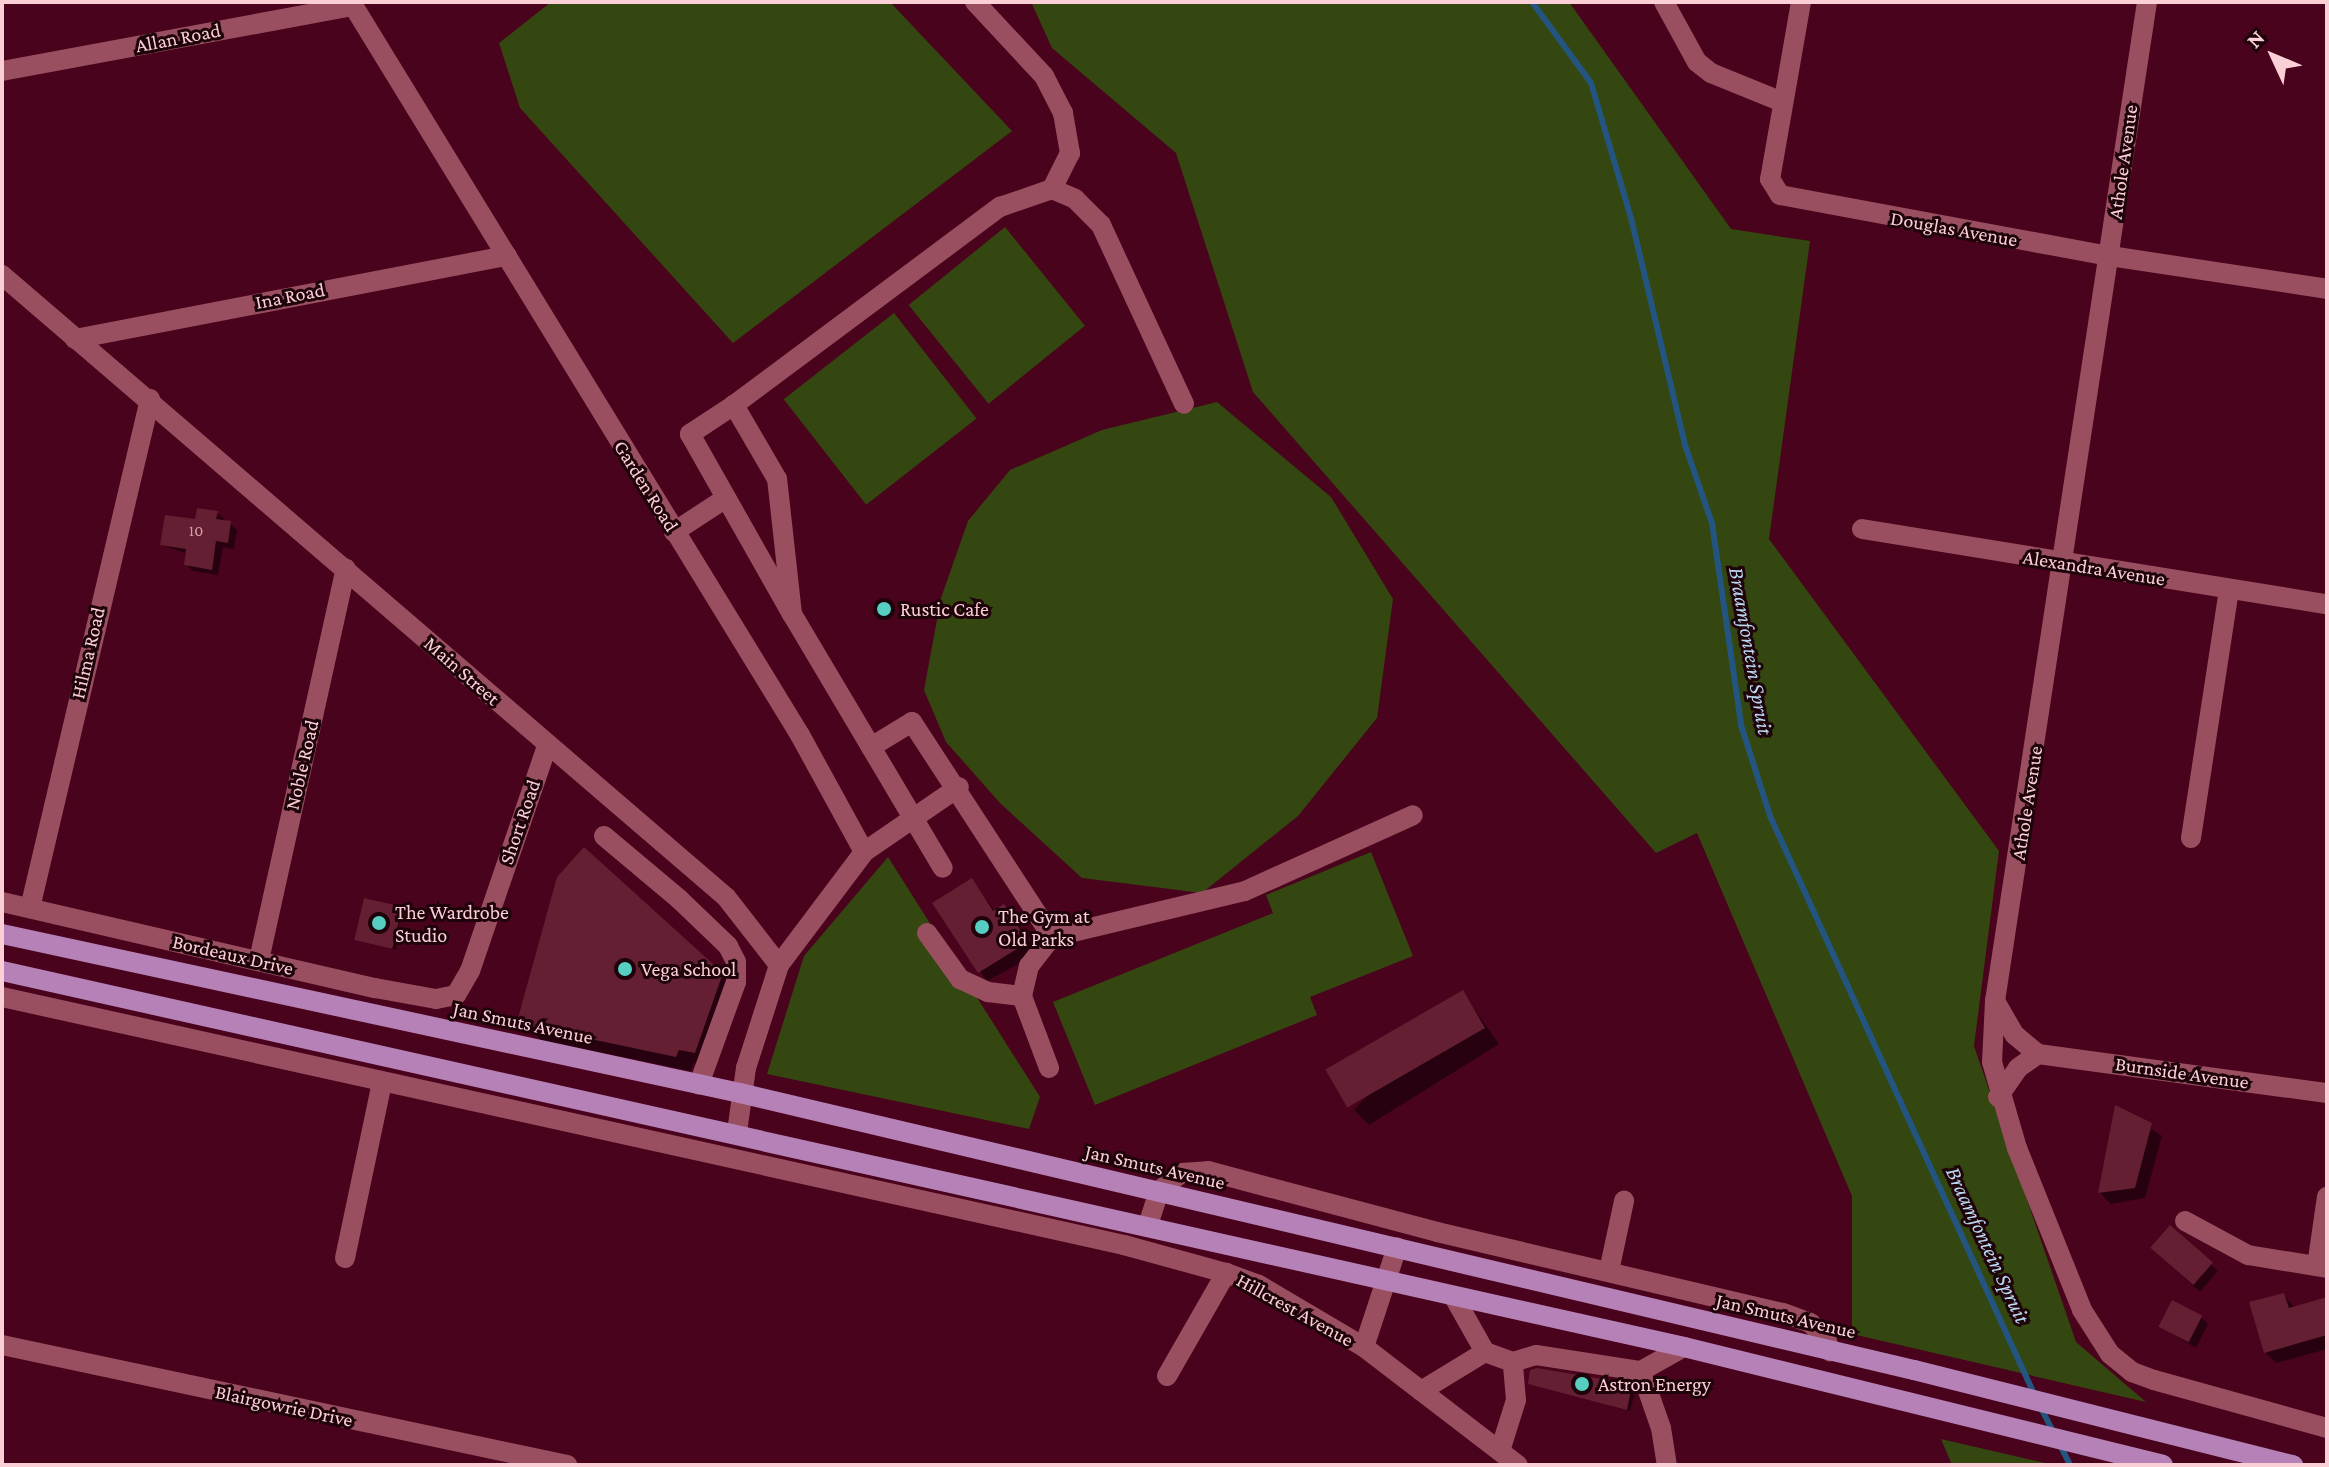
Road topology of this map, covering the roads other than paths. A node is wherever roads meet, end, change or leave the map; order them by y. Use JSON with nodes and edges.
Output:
{"nodes":[{"id":1,"x":975,"y":2,"type":"edge"},
{"id":2,"x":1664,"y":2,"type":"edge"},
{"id":3,"x":1801,"y":2,"type":"edge"},
{"id":4,"x":2147,"y":2,"type":"edge"},
{"id":5,"x":353,"y":4,"type":"edge"},
{"id":6,"x":2,"y":71,"type":"edge"},
{"id":7,"x":1782,"y":102,"type":"junction"},
{"id":8,"x":1052,"y":189,"type":"junction"},
{"id":9,"x":507,"y":256,"type":"junction"},
{"id":10,"x":2110,"y":256,"type":"junction"},
{"id":11,"x":2,"y":275,"type":"edge"},
{"id":12,"x":2327,"y":289,"type":"edge"},
{"id":13,"x":75,"y":339,"type":"junction"},
{"id":14,"x":150,"y":399,"type":"junction"},
{"id":15,"x":1184,"y":404,"type":"dead end"},
{"id":16,"x":734,"y":405,"type":"junction"},
{"id":17,"x":726,"y":498,"type":"junction"},
{"id":18,"x":1862,"y":529,"type":"dead end"},
{"id":19,"x":674,"y":532,"type":"junction"},
{"id":20,"x":2065,"y":564,"type":"junction"},
{"id":21,"x":346,"y":569,"type":"junction"},
{"id":22,"x":2229,"y":589,"type":"junction"},
{"id":23,"x":2327,"y":604,"type":"edge"},
{"id":24,"x":792,"y":614,"type":"junction"},
{"id":25,"x":547,"y":746,"type":"junction"},
{"id":26,"x":871,"y":747,"type":"junction"},
{"id":27,"x":959,"y":787,"type":"junction"},
{"id":28,"x":911,"y":815,"type":"junction"},
{"id":29,"x":1413,"y":815,"type":"dead end"},
{"id":30,"x":604,"y":836,"type":"dead end"},
{"id":31,"x":2191,"y":838,"type":"dead end"},
{"id":32,"x":864,"y":852,"type":"junction"},
{"id":33,"x":943,"y":868,"type":"dead end"},
{"id":34,"x":700,"y":874,"type":"junction"},
{"id":35,"x":679,"y":899,"type":"junction"},
{"id":36,"x":2,"y":902,"type":"edge"},
{"id":37,"x":30,"y":908,"type":"junction"},
{"id":38,"x":927,"y":933,"type":"dead end"},
{"id":39,"x":2,"y":934,"type":"edge"},
{"id":40,"x":1052,"y":937,"type":"junction"},
{"id":41,"x":259,"y":960,"type":"junction"},
{"id":42,"x":779,"y":965,"type":"junction"},
{"id":43,"x":2,"y":971,"type":"edge"},
{"id":44,"x":462,"y":989,"type":"joint"},
{"id":45,"x":1022,"y":996,"type":"junction"},
{"id":46,"x":2,"y":997,"type":"edge"},
{"id":47,"x":1995,"y":1001,"type":"junction"},
{"id":48,"x":2038,"y":1054,"type":"junction"},
{"id":49,"x":1049,"y":1068,"type":"dead end"},
{"id":50,"x":382,"y":1083,"type":"junction"},
{"id":51,"x":699,"y":1084,"type":"junction"},
{"id":52,"x":740,"y":1093,"type":"junction"},
{"id":53,"x":2327,"y":1093,"type":"edge"},
{"id":54,"x":1998,"y":1097,"type":"junction"},
{"id":55,"x":737,"y":1132,"type":"junction"},
{"id":56,"x":1159,"y":1191,"type":"junction"},
{"id":57,"x":2327,"y":1197,"type":"edge"},
{"id":58,"x":1624,"y":1201,"type":"dead end"},
{"id":59,"x":2185,"y":1221,"type":"dead end"},
{"id":60,"x":1148,"y":1225,"type":"junction"},
{"id":61,"x":1397,"y":1247,"type":"junction"},
{"id":62,"x":345,"y":1258,"type":"dead end"},
{"id":63,"x":2322,"y":1267,"type":"edge"},
{"id":64,"x":1609,"y":1271,"type":"junction"},
{"id":65,"x":1226,"y":1273,"type":"junction"},
{"id":66,"x":1388,"y":1281,"type":"junction"},
{"id":67,"x":1454,"y":1297,"type":"junction"},
{"id":68,"x":2,"y":1345,"type":"edge"},
{"id":69,"x":1364,"y":1347,"type":"junction"},
{"id":70,"x":1684,"y":1347,"type":"junction"},
{"id":71,"x":1830,"y":1351,"type":"junction"},
{"id":72,"x":1485,"y":1352,"type":"junction"},
{"id":73,"x":1513,"y":1362,"type":"junction"},
{"id":74,"x":1641,"y":1371,"type":"junction"},
{"id":75,"x":1167,"y":1376,"type":"dead end"},
{"id":76,"x":1421,"y":1391,"type":"junction"},
{"id":77,"x":2327,"y":1428,"type":"edge"},
{"id":78,"x":1500,"y":1451,"type":"junction"},
{"id":79,"x":567,"y":1465,"type":"edge"},
{"id":80,"x":1518,"y":1465,"type":"edge"},
{"id":81,"x":1667,"y":1465,"type":"edge"},
{"id":82,"x":2163,"y":1465,"type":"edge"},
{"id":83,"x":2293,"y":1465,"type":"edge"}],
"edges":[{"from":1,"to":8,"type":"street"},
{"from":2,"to":7,"type":"street"},
{"from":3,"to":7,"type":"street","name":"Douglas Avenue"},
{"from":4,"to":10,"type":"street","name":"Athole Avenue"},
{"from":5,"to":6,"type":"street","name":"Allan Road"},
{"from":5,"to":9,"type":"street","name":"Garden Road"},
{"from":7,"to":10,"type":"street","name":"Douglas Avenue"},
{"from":8,"to":15,"type":"street"},
{"from":8,"to":16,"type":"street"},
{"from":9,"to":13,"type":"street","name":"Ina Road"},
{"from":9,"to":19,"type":"street","name":"Garden Road"},
{"from":10,"to":12,"type":"street","name":"Douglas Avenue"},
{"from":10,"to":20,"type":"street","name":"Athole Avenue"},
{"from":11,"to":13,"type":"street","name":"Main Street"},
{"from":13,"to":14,"type":"street","name":"Main Street"},
{"from":14,"to":21,"type":"street","name":"Main Street"},
{"from":14,"to":37,"type":"street","name":"Hilma Road"},
{"from":16,"to":17,"type":"street"},
{"from":16,"to":24,"type":"street"},
{"from":17,"to":19,"type":"street"},
{"from":17,"to":24,"type":"street"},
{"from":18,"to":20,"type":"street","name":"Alexandra Avenue"},
{"from":19,"to":32,"type":"street","name":"Garden Road"},
{"from":20,"to":22,"type":"street","name":"Alexandra Avenue"},
{"from":20,"to":47,"type":"street","name":"Athole Avenue"},
{"from":21,"to":25,"type":"street","name":"Main Street"},
{"from":21,"to":41,"type":"street","name":"Noble Road"},
{"from":22,"to":23,"type":"street","name":"Alexandra Avenue"},
{"from":22,"to":31,"type":"street"},
{"from":24,"to":26,"type":"street"},
{"from":25,"to":34,"type":"street","name":"Main Street"},
{"from":25,"to":44,"type":"street","name":"Short Road"},
{"from":26,"to":27,"type":"street"},
{"from":26,"to":28,"type":"street"},
{"from":27,"to":28,"type":"street"},
{"from":27,"to":40,"type":"street"},
{"from":28,"to":32,"type":"street"},
{"from":28,"to":33,"type":"street"},
{"from":29,"to":40,"type":"street"},
{"from":30,"to":35,"type":"street"},
{"from":32,"to":42,"type":"street"},
{"from":34,"to":35,"type":"street"},
{"from":34,"to":42,"type":"street","name":"Main Street"},
{"from":35,"to":51,"type":"street"},
{"from":36,"to":37,"type":"street","name":"Bordeaux Drive"},
{"from":37,"to":41,"type":"street","name":"Bordeaux Drive"},
{"from":38,"to":45,"type":"street"},
{"from":39,"to":51,"type":"main road","name":"Jan Smuts Avenue"},
{"from":40,"to":45,"type":"street"},
{"from":41,"to":44,"type":"street","name":"Bordeaux Drive"},
{"from":42,"to":52,"type":"street"},
{"from":43,"to":55,"type":"main road"},
{"from":45,"to":49,"type":"street"},
{"from":46,"to":50,"type":"street"},
{"from":47,"to":48,"type":"street"},
{"from":47,"to":54,"type":"street","name":"Athole Avenue"},
{"from":48,"to":53,"type":"street","name":"Burnside Avenue"},
{"from":48,"to":54,"type":"street"},
{"from":50,"to":62,"type":"street"},
{"from":50,"to":65,"type":"street"},
{"from":51,"to":52,"type":"main road","name":"Jan Smuts Avenue"},
{"from":52,"to":55,"type":"street"},
{"from":52,"to":56,"type":"main road","name":"Jan Smuts Avenue"},
{"from":54,"to":77,"type":"street","name":"Athole Avenue"},
{"from":55,"to":60,"type":"main road"},
{"from":56,"to":60,"type":"street"},
{"from":56,"to":61,"type":"main road","name":"Jan Smuts Avenue"},
{"from":56,"to":64,"type":"street"},
{"from":57,"to":63,"type":"street"},
{"from":58,"to":64,"type":"street"},
{"from":59,"to":63,"type":"street"},
{"from":60,"to":66,"type":"main road"},
{"from":61,"to":66,"type":"street","name":"Hillcrest Avenue"},
{"from":61,"to":71,"type":"main road","name":"Jan Smuts Avenue"},
{"from":64,"to":71,"type":"street"},
{"from":65,"to":69,"type":"street","name":"Hillcrest Avenue"},
{"from":65,"to":75,"type":"street"},
{"from":66,"to":67,"type":"main road"},
{"from":66,"to":69,"type":"street","name":"Hillcrest Avenue"},
{"from":67,"to":70,"type":"main road"},
{"from":67,"to":72,"type":"street"},
{"from":68,"to":79,"type":"street","name":"Blairgowrie Drive"},
{"from":69,"to":76,"type":"street","name":"Hillcrest Avenue"},
{"from":70,"to":74,"type":"street"},
{"from":70,"to":82,"type":"main road"},
{"from":71,"to":83,"type":"main road","name":"Jan Smuts Avenue"},
{"from":72,"to":73,"type":"street"},
{"from":72,"to":76,"type":"street"},
{"from":73,"to":74,"type":"street"},
{"from":73,"to":78,"type":"street"},
{"from":74,"to":81,"type":"street"},
{"from":76,"to":78,"type":"street","name":"Hillcrest Avenue"},
{"from":78,"to":80,"type":"street","name":"Hillcrest Avenue"}]}
